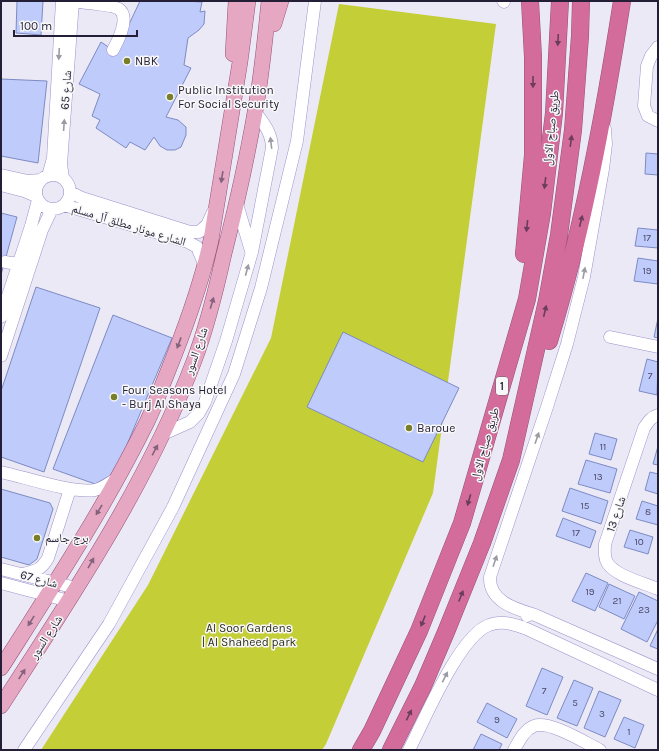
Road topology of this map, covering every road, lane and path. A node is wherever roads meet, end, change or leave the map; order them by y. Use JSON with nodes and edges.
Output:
{"nodes":[{"id":1,"x":62,"y":1,"type":"edge"},
{"id":2,"x":72,"y":1,"type":"edge"},
{"id":3,"x":236,"y":1,"type":"edge"},
{"id":4,"x":248,"y":1,"type":"edge"},
{"id":5,"x":269,"y":1,"type":"edge"},
{"id":6,"x":281,"y":1,"type":"edge"},
{"id":7,"x":315,"y":1,"type":"edge"},
{"id":8,"x":523,"y":1,"type":"edge"},
{"id":9,"x":530,"y":1,"type":"edge"},
{"id":10,"x":560,"y":1,"type":"edge"},
{"id":11,"x":581,"y":1,"type":"edge"},
{"id":12,"x":612,"y":1,"type":"edge"},
{"id":13,"x":622,"y":1,"type":"edge"},
{"id":14,"x":658,"y":47,"type":"edge"},
{"id":15,"x":113,"y":50,"type":"dead end"},
{"id":16,"x":533,"y":57,"type":"junction"},
{"id":17,"x":261,"y":75,"type":"junction"},
{"id":18,"x":608,"y":92,"type":"junction"},
{"id":19,"x":255,"y":112,"type":"junction"},
{"id":20,"x":602,"y":120,"type":"junction"},
{"id":21,"x":658,"y":121,"type":"edge"},
{"id":22,"x":228,"y":138,"type":"junction"},
{"id":23,"x":44,"y":178,"type":"junction"},
{"id":24,"x":63,"y":178,"type":"junction"},
{"id":25,"x":3,"y":186,"type":"edge"},
{"id":26,"x":70,"y":192,"type":"junction"},
{"id":27,"x":37,"y":198,"type":"junction"},
{"id":28,"x":219,"y":199,"type":"junction"},
{"id":29,"x":237,"y":204,"type":"junction"},
{"id":30,"x":64,"y":205,"type":"junction"},
{"id":31,"x":52,"y":209,"type":"junction"},
{"id":32,"x":252,"y":252,"type":"junction"},
{"id":33,"x":5,"y":262,"type":"dead end"},
{"id":34,"x":18,"y":264,"type":"junction"},
{"id":35,"x":205,"y":266,"type":"junction"},
{"id":36,"x":1,"y":317,"type":"edge"},
{"id":37,"x":610,"y":337,"type":"dead end"},
{"id":38,"x":658,"y":347,"type":"edge"},
{"id":39,"x":1,"y":356,"type":"edge"},
{"id":40,"x":506,"y":376,"type":"junction"},
{"id":41,"x":658,"y":415,"type":"edge"},
{"id":42,"x":163,"y":434,"type":"junction"},
{"id":43,"x":511,"y":460,"type":"junction"},
{"id":44,"x":1,"y":472,"type":"edge"},
{"id":45,"x":119,"y":476,"type":"junction"},
{"id":46,"x":70,"y":489,"type":"junction"},
{"id":47,"x":1,"y":569,"type":"edge"},
{"id":48,"x":23,"y":574,"type":"junction"},
{"id":49,"x":1,"y":583,"type":"edge"},
{"id":50,"x":51,"y":589,"type":"junction"},
{"id":51,"x":658,"y":589,"type":"edge"},
{"id":52,"x":73,"y":595,"type":"junction"},
{"id":53,"x":535,"y":615,"type":"junction"},
{"id":54,"x":527,"y":629,"type":"junction"},
{"id":55,"x":1,"y":668,"type":"edge"},
{"id":56,"x":658,"y":669,"type":"edge"},
{"id":57,"x":658,"y":690,"type":"edge"},
{"id":58,"x":1,"y":706,"type":"edge"},
{"id":59,"x":24,"y":750,"type":"edge"},
{"id":60,"x":361,"y":750,"type":"edge"},
{"id":61,"x":392,"y":750,"type":"edge"},
{"id":62,"x":409,"y":750,"type":"edge"},
{"id":63,"x":514,"y":750,"type":"edge"},
{"id":64,"x":600,"y":750,"type":"edge"}],
"edges":[{"from":1,"to":23,"type":"street","name":"شارع 65","one_way":true},
{"from":2,"to":15,"type":"street"},
{"from":24,"to":2,"type":"street","name":"شارع 65","one_way":true},
{"from":3,"to":22,"type":"main road"},
{"from":4,"to":22,"type":"main road","name":"شارع السور"},
{"from":5,"to":17,"type":"main road","name":"شارع السور"},
{"from":6,"to":17,"type":"main road"},
{"from":7,"to":59,"type":"street"},
{"from":8,"to":16,"type":"highway"},
{"from":9,"to":16,"type":"highway"},
{"from":10,"to":40,"type":"highway","name":"طريق صباح الاول","number":"1","one_way":true},
{"from":43,"to":11,"type":"highway","name":"طريق صباح الاول","number":"1","one_way":true},
{"from":12,"to":18,"type":"highway"},
{"from":13,"to":18,"type":"highway"},
{"from":14,"to":21,"type":"street"},
{"from":16,"to":40,"type":"highway","one_way":true},
{"from":17,"to":19,"type":"main road","name":"شارع السور"},
{"from":18,"to":20,"type":"highway"},
{"from":19,"to":29,"type":"main road","name":"شارع السور"},
{"from":32,"to":19,"type":"street","one_way":true},
{"from":43,"to":20,"type":"highway","one_way":true},
{"from":53,"to":20,"type":"street","one_way":true},
{"from":22,"to":28,"type":"main road","name":"شارع السور","one_way":true},
{"from":23,"to":24,"type":"street"},
{"from":23,"to":25,"type":"street"},
{"from":23,"to":27,"type":"street"},
{"from":24,"to":26,"type":"street"},
{"from":25,"to":27,"type":"street"},
{"from":26,"to":28,"type":"street","name":"الشارع مونار مطلق آل مسلم"},
{"from":26,"to":30,"type":"street"},
{"from":27,"to":31,"type":"street"},
{"from":27,"to":34,"type":"street"},
{"from":28,"to":35,"type":"main road","name":"شارع السور"},
{"from":29,"to":32,"type":"street"},
{"from":42,"to":29,"type":"main road","name":"شارع السور","one_way":true},
{"from":30,"to":31,"type":"street"},
{"from":30,"to":35,"type":"street","name":"الشارع مونار مطلق آل مسلم"},
{"from":31,"to":39,"type":"street"},
{"from":42,"to":32,"type":"street","one_way":true},
{"from":33,"to":34,"type":"street"},
{"from":34,"to":36,"type":"street"},
{"from":35,"to":45,"type":"main road","name":"شارع السور","one_way":true},
{"from":37,"to":38,"type":"street"},
{"from":40,"to":60,"type":"highway","name":"طريق صباح الاول","number":"1","one_way":true},
{"from":41,"to":51,"type":"street","name":"شارع 13"},
{"from":52,"to":42,"type":"main road","name":"شارع السور","one_way":true},
{"from":61,"to":43,"type":"highway","name":"طريق صباح الاول","number":"1","one_way":true},
{"from":44,"to":46,"type":"street"},
{"from":45,"to":46,"type":"street"},
{"from":45,"to":50,"type":"main road","name":"شارع السور","one_way":true},
{"from":46,"to":48,"type":"street"},
{"from":47,"to":48,"type":"street","name":"شارع 67"},
{"from":48,"to":50,"type":"street","name":"شارع 67"},
{"from":49,"to":50,"type":"street","name":"شارع 67"},
{"from":50,"to":52,"type":"street","name":"شارع 67"},
{"from":50,"to":55,"type":"main road","name":"شارع السور","one_way":true},
{"from":58,"to":52,"type":"main road","name":"شارع السور","one_way":true},
{"from":53,"to":54,"type":"street"},
{"from":53,"to":56,"type":"street"},
{"from":54,"to":57,"type":"street"},
{"from":62,"to":54,"type":"street","one_way":true},
{"from":63,"to":64,"type":"street"}]}
